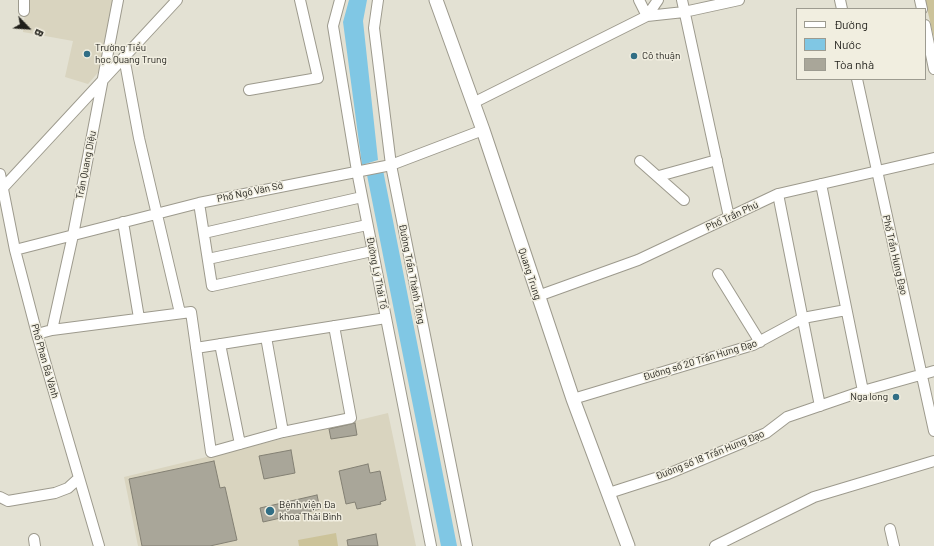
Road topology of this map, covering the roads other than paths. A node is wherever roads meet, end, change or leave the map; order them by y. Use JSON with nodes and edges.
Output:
{"nodes":[{"id":1,"x":24,"y":0,"type":"edge"},
{"id":2,"x":118,"y":0,"type":"edge"},
{"id":3,"x":177,"y":0,"type":"edge"},
{"id":4,"x":300,"y":0,"type":"edge"},
{"id":5,"x":340,"y":0,"type":"edge"},
{"id":6,"x":378,"y":0,"type":"edge"},
{"id":7,"x":436,"y":0,"type":"edge"},
{"id":8,"x":639,"y":0,"type":"edge"},
{"id":9,"x":658,"y":0,"type":"edge"},
{"id":10,"x":682,"y":0,"type":"edge"},
{"id":11,"x":739,"y":0,"type":"edge"},
{"id":12,"x":24,"y":11,"type":"dead end"},
{"id":13,"x":684,"y":12,"type":"junction"},
{"id":14,"x":647,"y":16,"type":"junction"},
{"id":15,"x":926,"y":30,"type":"edge"},
{"id":16,"x":124,"y":57,"type":"junction"},
{"id":17,"x":934,"y":69,"type":"edge"},
{"id":18,"x":857,"y":80,"type":"edge"},
{"id":19,"x":101,"y":82,"type":"junction"},
{"id":20,"x":249,"y":90,"type":"dead end"},
{"id":21,"x":473,"y":103,"type":"junction"},
{"id":22,"x":483,"y":130,"type":"junction"},
{"id":23,"x":934,"y":158,"type":"edge"},
{"id":24,"x":640,"y":160,"type":"dead end"},
{"id":25,"x":716,"y":160,"type":"junction"},
{"id":26,"x":388,"y":166,"type":"junction"},
{"id":27,"x":361,"y":170,"type":"junction"},
{"id":28,"x":877,"y":172,"type":"junction"},
{"id":29,"x":0,"y":174,"type":"edge"},
{"id":30,"x":659,"y":176,"type":"junction"},
{"id":31,"x":821,"y":184,"type":"junction"},
{"id":32,"x":1,"y":190,"type":"edge"},
{"id":33,"x":778,"y":194,"type":"junction"},
{"id":34,"x":362,"y":197,"type":"junction"},
{"id":35,"x":684,"y":200,"type":"dead end"},
{"id":36,"x":199,"y":203,"type":"junction"},
{"id":37,"x":156,"y":214,"type":"junction"},
{"id":38,"x":729,"y":217,"type":"junction"},
{"id":39,"x":122,"y":222,"type":"junction"},
{"id":40,"x":367,"y":225,"type":"junction"},
{"id":41,"x":204,"y":233,"type":"junction"},
{"id":42,"x":73,"y":235,"type":"junction"},
{"id":43,"x":15,"y":250,"type":"junction"},
{"id":44,"x":372,"y":252,"type":"junction"},
{"id":45,"x":208,"y":260,"type":"junction"},
{"id":46,"x":718,"y":274,"type":"dead end"},
{"id":47,"x":538,"y":296,"type":"junction"},
{"id":48,"x":846,"y":310,"type":"junction"},
{"id":49,"x":180,"y":313,"type":"junction"},
{"id":50,"x":139,"y":318,"type":"junction"},
{"id":51,"x":386,"y":318,"type":"junction"},
{"id":52,"x":803,"y":318,"type":"junction"},
{"id":53,"x":334,"y":326,"type":"junction"},
{"id":54,"x":52,"y":330,"type":"junction"},
{"id":55,"x":37,"y":334,"type":"junction"},
{"id":56,"x":266,"y":337,"type":"junction"},
{"id":57,"x":760,"y":342,"type":"junction"},
{"id":58,"x":220,"y":344,"type":"junction"},
{"id":59,"x":196,"y":348,"type":"junction"},
{"id":60,"x":934,"y":371,"type":"edge"},
{"id":61,"x":922,"y":374,"type":"junction"},
{"id":62,"x":863,"y":392,"type":"junction"},
{"id":63,"x":573,"y":399,"type":"junction"},
{"id":64,"x":820,"y":406,"type":"junction"},
{"id":65,"x":934,"y":431,"type":"edge"},
{"id":66,"x":283,"y":432,"type":"junction"},
{"id":67,"x":240,"y":444,"type":"junction"},
{"id":68,"x":934,"y":461,"type":"edge"},
{"id":69,"x":79,"y":478,"type":"junction"},
{"id":70,"x":609,"y":493,"type":"junction"},
{"id":71,"x":0,"y":497,"type":"edge"},
{"id":72,"x":890,"y":529,"type":"dead end"},
{"id":73,"x":99,"y":546,"type":"edge"},
{"id":74,"x":431,"y":546,"type":"edge"},
{"id":75,"x":467,"y":546,"type":"edge"},
{"id":76,"x":628,"y":546,"type":"edge"},
{"id":77,"x":715,"y":546,"type":"edge"},
{"id":78,"x":894,"y":546,"type":"edge"}],
"edges":[{"from":1,"to":12,"type":"street"},
{"from":2,"to":19,"type":"street","name":"Trần Quang Diệu"},
{"from":3,"to":16,"type":"street"},
{"from":4,"to":20,"type":"street"},
{"from":5,"to":27,"type":"street","name":"Đường Lý Thái Tổ"},
{"from":6,"to":26,"type":"street","name":"Đường Trần Thánh Tông"},
{"from":7,"to":21,"type":"main road","name":"Quang Trung"},
{"from":8,"to":14,"type":"street"},
{"from":9,"to":14,"type":"street"},
{"from":10,"to":13,"type":"street"},
{"from":11,"to":13,"type":"street"},
{"from":13,"to":14,"type":"street"},
{"from":13,"to":25,"type":"street"},
{"from":14,"to":21,"type":"street"},
{"from":15,"to":17,"type":"street"},
{"from":16,"to":19,"type":"street"},
{"from":16,"to":37,"type":"street"},
{"from":18,"to":28,"type":"street","name":"Phố Trần Hưng Đạo"},
{"from":19,"to":32,"type":"street"},
{"from":19,"to":42,"type":"street","name":"Trần Quang Diệu"},
{"from":21,"to":22,"type":"main road","name":"Quang Trung"},
{"from":22,"to":26,"type":"street","name":"Phố Ngô Văn Sở"},
{"from":22,"to":47,"type":"main road","name":"Quang Trung"},
{"from":23,"to":28,"type":"street","name":"Phố Trần Phú"},
{"from":24,"to":30,"type":"street"},
{"from":25,"to":30,"type":"street"},
{"from":25,"to":38,"type":"street"},
{"from":26,"to":27,"type":"street","name":"Phố Ngô Văn Sở"},
{"from":26,"to":75,"type":"street","name":"Đường Trần Thánh Tông"},
{"from":27,"to":34,"type":"street","name":"Đường Lý Thái Tổ"},
{"from":27,"to":36,"type":"street","name":"Phố Ngô Văn Sở"},
{"from":28,"to":31,"type":"street","name":"Phố Trần Phú"},
{"from":28,"to":61,"type":"street","name":"Phố Trần Hưng Đạo"},
{"from":29,"to":32,"type":"street","name":"Phố Phan Bá Vành"},
{"from":30,"to":35,"type":"street"},
{"from":31,"to":33,"type":"street","name":"Phố Trần Phú"},
{"from":31,"to":48,"type":"street"},
{"from":32,"to":43,"type":"street","name":"Phố Phan Bá Vành"},
{"from":33,"to":38,"type":"street","name":"Phố Trần Phú"},
{"from":33,"to":52,"type":"street"},
{"from":34,"to":40,"type":"street","name":"Đường Lý Thái Tổ"},
{"from":34,"to":41,"type":"street"},
{"from":36,"to":37,"type":"street","name":"Phố Ngô Văn Sở"},
{"from":36,"to":41,"type":"street"},
{"from":37,"to":39,"type":"street","name":"Phố Ngô Văn Sở"},
{"from":37,"to":49,"type":"street"},
{"from":38,"to":47,"type":"street","name":"Phố Trần Phú"},
{"from":39,"to":42,"type":"street","name":"Phố Ngô Văn Sở"},
{"from":39,"to":50,"type":"street"},
{"from":40,"to":44,"type":"street","name":"Đường Lý Thái Tổ"},
{"from":40,"to":45,"type":"street"},
{"from":41,"to":45,"type":"street"},
{"from":42,"to":43,"type":"street","name":"Phố Ngô Văn Sở"},
{"from":42,"to":54,"type":"street","name":"Trần Quang Diệu"},
{"from":43,"to":55,"type":"street","name":"Phố Phan Bá Vành"},
{"from":44,"to":45,"type":"street"},
{"from":44,"to":51,"type":"street","name":"Đường Lý Thái Tổ"},
{"from":46,"to":57,"type":"street"},
{"from":47,"to":63,"type":"main road","name":"Quang Trung"},
{"from":48,"to":52,"type":"street","name":"Đường số 20 Trần Hưng Đạo"},
{"from":48,"to":62,"type":"street"},
{"from":49,"to":50,"type":"street"},
{"from":49,"to":59,"type":"street"},
{"from":50,"to":54,"type":"street"},
{"from":51,"to":53,"type":"street"},
{"from":51,"to":74,"type":"street","name":"Đường Lý Thái Tổ"},
{"from":52,"to":57,"type":"street","name":"Đường số 20 Trần Hưng Đạo"},
{"from":52,"to":64,"type":"street"},
{"from":53,"to":56,"type":"street"},
{"from":53,"to":66,"type":"street"},
{"from":54,"to":55,"type":"street"},
{"from":55,"to":69,"type":"street","name":"Phố Phan Bá Vành"},
{"from":56,"to":58,"type":"street"},
{"from":56,"to":66,"type":"street"},
{"from":57,"to":63,"type":"street","name":"Đường số 20 Trần Hưng Đạo"},
{"from":58,"to":59,"type":"street"},
{"from":58,"to":67,"type":"street"},
{"from":59,"to":67,"type":"street"},
{"from":60,"to":61,"type":"street","name":"Đường số 18 Trần Hưng Đạo"},
{"from":61,"to":62,"type":"street","name":"Đường số 18 Trần Hưng Đạo"},
{"from":61,"to":65,"type":"street","name":"Phố Trần Hưng Đạo"},
{"from":62,"to":64,"type":"street","name":"Đường số 18 Trần Hưng Đạo"},
{"from":63,"to":70,"type":"main road","name":"Quang Trung"},
{"from":64,"to":70,"type":"street","name":"Đường số 18 Trần Hưng Đạo"},
{"from":66,"to":67,"type":"street"},
{"from":68,"to":77,"type":"street"},
{"from":69,"to":71,"type":"street"},
{"from":69,"to":73,"type":"street","name":"Phố Phan Bá Vành"},
{"from":70,"to":76,"type":"main road","name":"Quang Trung"},
{"from":72,"to":78,"type":"street"}]}
